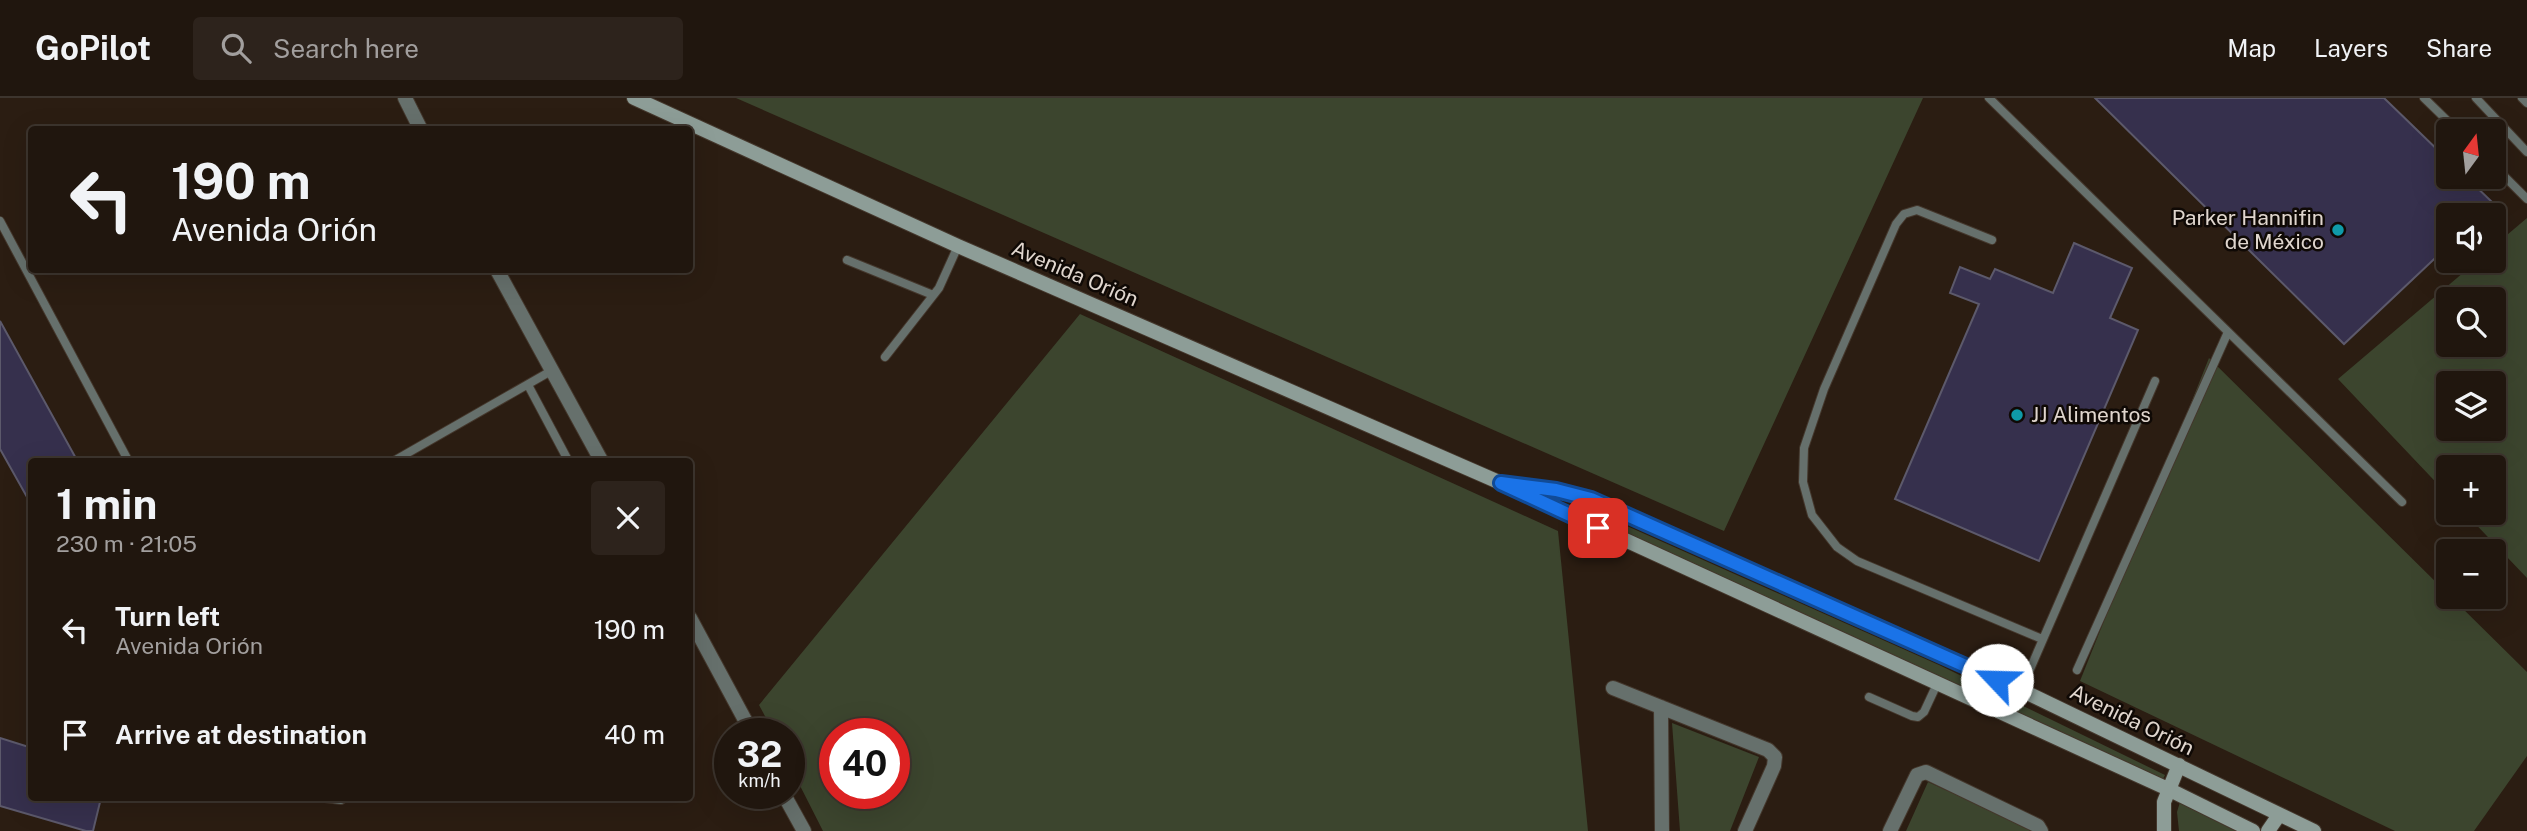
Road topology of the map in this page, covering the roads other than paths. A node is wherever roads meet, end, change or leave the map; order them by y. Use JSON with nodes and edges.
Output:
{"nodes":[{"id":1,"x":405,"y":98,"type":"edge"},
{"id":2,"x":634,"y":98,"type":"edge"},
{"id":3,"x":1989,"y":98,"type":"edge"},
{"id":4,"x":2424,"y":98,"type":"edge"},
{"id":5,"x":2476,"y":98,"type":"edge"},
{"id":6,"x":2522,"y":98,"type":"edge"},
{"id":7,"x":2527,"y":103,"type":"edge"},
{"id":8,"x":2446,"y":119,"type":"edge"},
{"id":9,"x":419,"y":126,"type":"edge"},
{"id":10,"x":2527,"y":152,"type":"edge"},
{"id":11,"x":2506,"y":178,"type":"edge"},
{"id":12,"x":2527,"y":199,"type":"edge"},
{"id":13,"x":0,"y":221,"type":"edge"},
{"id":14,"x":1992,"y":240,"type":"dead end"},
{"id":15,"x":958,"y":246,"type":"junction"},
{"id":16,"x":847,"y":260,"type":"dead end"},
{"id":17,"x":499,"y":273,"type":"edge"},
{"id":18,"x":933,"y":295,"type":"junction"},
{"id":19,"x":2228,"y":332,"type":"junction"},
{"id":20,"x":885,"y":357,"type":"dead end"},
{"id":21,"x":551,"y":371,"type":"junction"},
{"id":22,"x":2155,"y":381,"type":"dead end"},
{"id":23,"x":528,"y":385,"type":"junction"},
{"id":24,"x":127,"y":458,"type":"edge"},
{"id":25,"x":399,"y":458,"type":"edge"},
{"id":26,"x":567,"y":458,"type":"edge"},
{"id":27,"x":600,"y":458,"type":"edge"},
{"id":28,"x":1501,"y":483,"type":"junction"},
{"id":29,"x":2402,"y":502,"type":"dead end"},
{"id":30,"x":693,"y":624,"type":"edge"},
{"id":31,"x":2042,"y":639,"type":"junction"},
{"id":32,"x":2077,"y":670,"type":"dead end"},
{"id":33,"x":1937,"y":684,"type":"junction"},
{"id":34,"x":1613,"y":688,"type":"dead end"},
{"id":35,"x":2021,"y":690,"type":"junction"},
{"id":36,"x":1869,"y":697,"type":"dead end"},
{"id":37,"x":1661,"y":707,"type":"junction"},
{"id":38,"x":744,"y":718,"type":"edge"},
{"id":39,"x":2179,"y":765,"type":"junction"},
{"id":40,"x":2168,"y":789,"type":"junction"},
{"id":41,"x":792,"y":809,"type":"edge"},
{"id":42,"x":2279,"y":815,"type":"junction"},
{"id":43,"x":804,"y":831,"type":"edge"},
{"id":44,"x":1662,"y":831,"type":"edge"},
{"id":45,"x":1745,"y":831,"type":"edge"},
{"id":46,"x":1890,"y":831,"type":"edge"},
{"id":47,"x":2041,"y":831,"type":"edge"},
{"id":48,"x":2164,"y":831,"type":"edge"},
{"id":49,"x":2253,"y":831,"type":"edge"},
{"id":50,"x":2268,"y":831,"type":"edge"},
{"id":51,"x":2314,"y":831,"type":"edge"}],
"edges":[{"from":1,"to":9,"type":"street"},
{"from":2,"to":15,"type":"street","name":"Avenida Orión"},
{"from":3,"to":19,"type":"lane"},
{"from":4,"to":8,"type":"lane"},
{"from":5,"to":10,"type":"lane"},
{"from":6,"to":7,"type":"lane"},
{"from":11,"to":12,"type":"lane"},
{"from":13,"to":24,"type":"lane"},
{"from":14,"to":31,"type":"lane"},
{"from":15,"to":18,"type":"lane"},
{"from":15,"to":28,"type":"street","name":"Avenida Orión"},
{"from":16,"to":18,"type":"lane"},
{"from":17,"to":21,"type":"street"},
{"from":18,"to":20,"type":"lane"},
{"from":19,"to":29,"type":"lane"},
{"from":19,"to":32,"type":"lane"},
{"from":21,"to":23,"type":"lane"},
{"from":21,"to":27,"type":"street"},
{"from":22,"to":31,"type":"lane"},
{"from":23,"to":25,"type":"lane"},
{"from":23,"to":26,"type":"lane"},
{"from":28,"to":33,"type":"street","name":"Avenida Orión"},
{"from":28,"to":35,"type":"street","name":"Avenida Orión"},
{"from":30,"to":38,"type":"street"},
{"from":31,"to":35,"type":"lane"},
{"from":33,"to":36,"type":"lane"},
{"from":33,"to":40,"type":"street","name":"Avenida Orión"},
{"from":34,"to":37,"type":"street"},
{"from":35,"to":39,"type":"street","name":"Avenida Orión"},
{"from":37,"to":44,"type":"street"},
{"from":37,"to":45,"type":"street"},
{"from":39,"to":40,"type":"street"},
{"from":39,"to":42,"type":"street","name":"Avenida Orión"},
{"from":40,"to":48,"type":"street"},
{"from":40,"to":49,"type":"street","name":"Avenida Orión"},
{"from":41,"to":43,"type":"street"},
{"from":42,"to":50,"type":"street"},
{"from":42,"to":51,"type":"street","name":"Avenida Orión"},
{"from":46,"to":47,"type":"street"}]}
